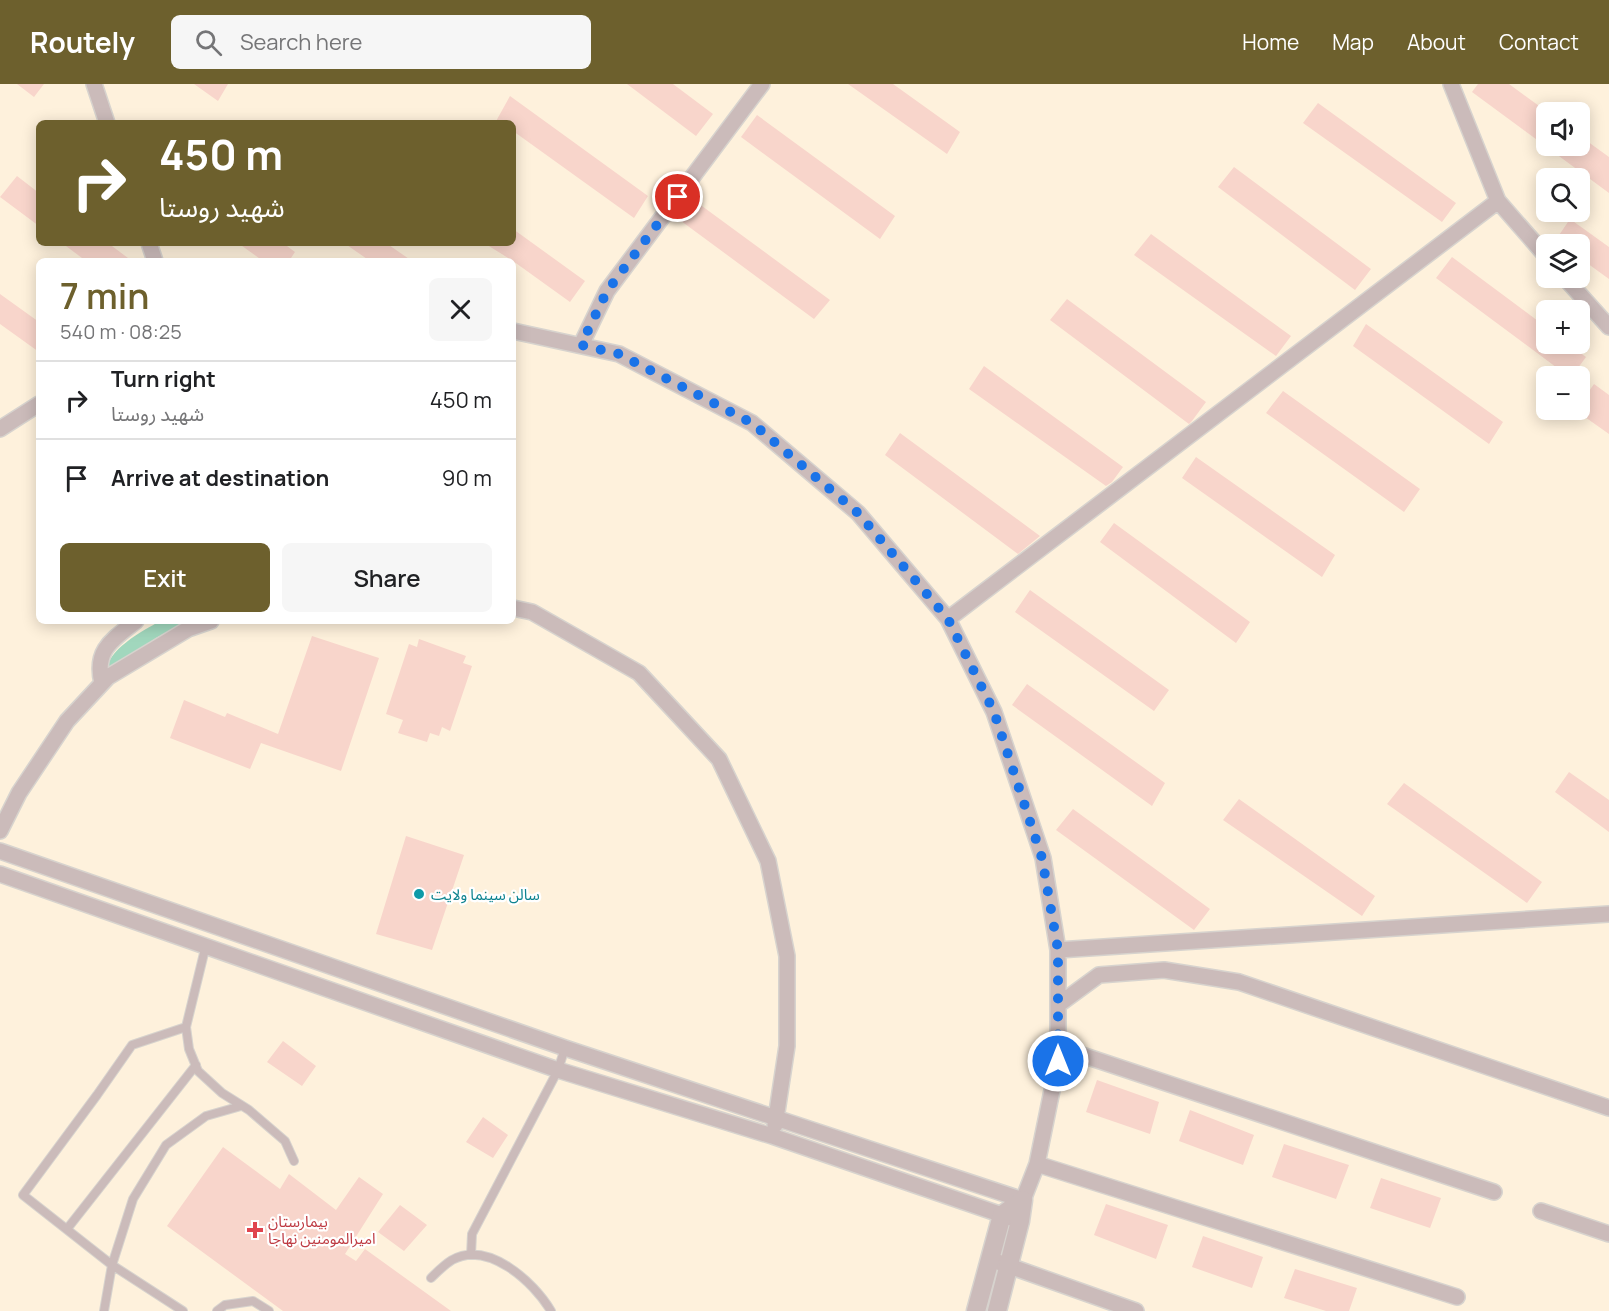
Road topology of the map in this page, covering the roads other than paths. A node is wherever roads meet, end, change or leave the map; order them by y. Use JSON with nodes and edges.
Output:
{"nodes":[{"id":1,"x":94,"y":84,"type":"edge"},
{"id":2,"x":762,"y":84,"type":"edge"},
{"id":3,"x":1451,"y":84,"type":"edge"},
{"id":4,"x":106,"y":120,"type":"edge"},
{"id":5,"x":1498,"y":201,"type":"junction"},
{"id":6,"x":1536,"y":245,"type":"edge"},
{"id":7,"x":1574,"y":288,"type":"edge"},
{"id":8,"x":1609,"y":327,"type":"edge"},
{"id":9,"x":516,"y":332,"type":"edge"},
{"id":10,"x":581,"y":345,"type":"junction"},
{"id":11,"x":36,"y":406,"type":"edge"},
{"id":12,"x":0,"y":429,"type":"edge"},
{"id":13,"x":516,"y":609,"type":"edge"},
{"id":14,"x":948,"y":619,"type":"junction"},
{"id":15,"x":132,"y":624,"type":"edge"},
{"id":16,"x":199,"y":624,"type":"edge"},
{"id":17,"x":102,"y":683,"type":"junction"},
{"id":18,"x":0,"y":831,"type":"edge"},
{"id":19,"x":0,"y":851,"type":"edge"},
{"id":20,"x":0,"y":874,"type":"edge"},
{"id":21,"x":1609,"y":914,"type":"edge"},
{"id":22,"x":206,"y":945,"type":"junction"},
{"id":23,"x":1058,"y":950,"type":"junction"},
{"id":24,"x":1058,"y":1005,"type":"junction"},
{"id":25,"x":186,"y":1027,"type":"junction"},
{"id":26,"x":1058,"y":1047,"type":"junction"},
{"id":27,"x":565,"y":1048,"type":"junction"},
{"id":28,"x":196,"y":1065,"type":"junction"},
{"id":29,"x":558,"y":1070,"type":"junction"},
{"id":30,"x":241,"y":1106,"type":"junction"},
{"id":31,"x":1609,"y":1108,"type":"edge"},
{"id":32,"x":777,"y":1117,"type":"junction"},
{"id":33,"x":772,"y":1136,"type":"junction"},
{"id":34,"x":294,"y":1161,"type":"dead end"},
{"id":35,"x":1037,"y":1164,"type":"junction"},
{"id":36,"x":1494,"y":1192,"type":"dead end"},
{"id":37,"x":1023,"y":1200,"type":"junction"},
{"id":38,"x":1541,"y":1211,"type":"dead end"},
{"id":39,"x":1002,"y":1215,"type":"junction"},
{"id":40,"x":1020,"y":1221,"type":"junction"},
{"id":41,"x":67,"y":1229,"type":"junction"},
{"id":42,"x":1609,"y":1234,"type":"edge"},
{"id":43,"x":471,"y":1255,"type":"junction"},
{"id":44,"x":990,"y":1260,"type":"junction"},
{"id":45,"x":112,"y":1265,"type":"junction"},
{"id":46,"x":1009,"y":1266,"type":"junction"},
{"id":47,"x":431,"y":1278,"type":"dead end"},
{"id":48,"x":1457,"y":1297,"type":"dead end"},
{"id":49,"x":104,"y":1311,"type":"edge"},
{"id":50,"x":183,"y":1311,"type":"edge"},
{"id":51,"x":217,"y":1311,"type":"edge"},
{"id":52,"x":269,"y":1311,"type":"edge"},
{"id":53,"x":551,"y":1311,"type":"edge"},
{"id":54,"x":976,"y":1311,"type":"edge"},
{"id":55,"x":997,"y":1311,"type":"edge"},
{"id":56,"x":1136,"y":1311,"type":"edge"}],
"edges":[{"from":1,"to":4,"type":"street"},
{"from":2,"to":10,"type":"street"},
{"from":3,"to":5,"type":"street"},
{"from":5,"to":6,"type":"street"},
{"from":5,"to":14,"type":"street"},
{"from":7,"to":8,"type":"street"},
{"from":9,"to":10,"type":"street"},
{"from":10,"to":14,"type":"street"},
{"from":11,"to":12,"type":"street"},
{"from":13,"to":32,"type":"street"},
{"from":14,"to":23,"type":"street"},
{"from":15,"to":17,"type":"street"},
{"from":16,"to":17,"type":"street"},
{"from":17,"to":18,"type":"street"},
{"from":19,"to":27,"type":"street"},
{"from":20,"to":22,"type":"street"},
{"from":21,"to":23,"type":"street"},
{"from":22,"to":25,"type":"lane"},
{"from":22,"to":29,"type":"street"},
{"from":23,"to":24,"type":"street"},
{"from":24,"to":26,"type":"street"},
{"from":24,"to":31,"type":"street"},
{"from":25,"to":28,"type":"lane"},
{"from":25,"to":41,"type":"lane"},
{"from":26,"to":35,"type":"street"},
{"from":26,"to":36,"type":"street"},
{"from":27,"to":29,"type":"lane"},
{"from":27,"to":32,"type":"street"},
{"from":28,"to":30,"type":"lane"},
{"from":28,"to":41,"type":"lane"},
{"from":29,"to":33,"type":"street"},
{"from":29,"to":43,"type":"lane"},
{"from":30,"to":34,"type":"lane"},
{"from":30,"to":45,"type":"lane"},
{"from":32,"to":33,"type":"street"},
{"from":32,"to":37,"type":"street"},
{"from":33,"to":39,"type":"street"},
{"from":35,"to":37,"type":"street"},
{"from":35,"to":48,"type":"street"},
{"from":37,"to":39,"type":"street"},
{"from":37,"to":40,"type":"street"},
{"from":38,"to":42,"type":"street"},
{"from":39,"to":40,"type":"street"},
{"from":39,"to":44,"type":"street"},
{"from":40,"to":46,"type":"street"},
{"from":41,"to":45,"type":"lane"},
{"from":43,"to":47,"type":"lane"},
{"from":43,"to":53,"type":"lane"},
{"from":44,"to":46,"type":"street"},
{"from":44,"to":54,"type":"street"},
{"from":45,"to":49,"type":"lane"},
{"from":45,"to":50,"type":"lane"},
{"from":46,"to":55,"type":"street"},
{"from":46,"to":56,"type":"street"},
{"from":51,"to":52,"type":"lane"}]}
